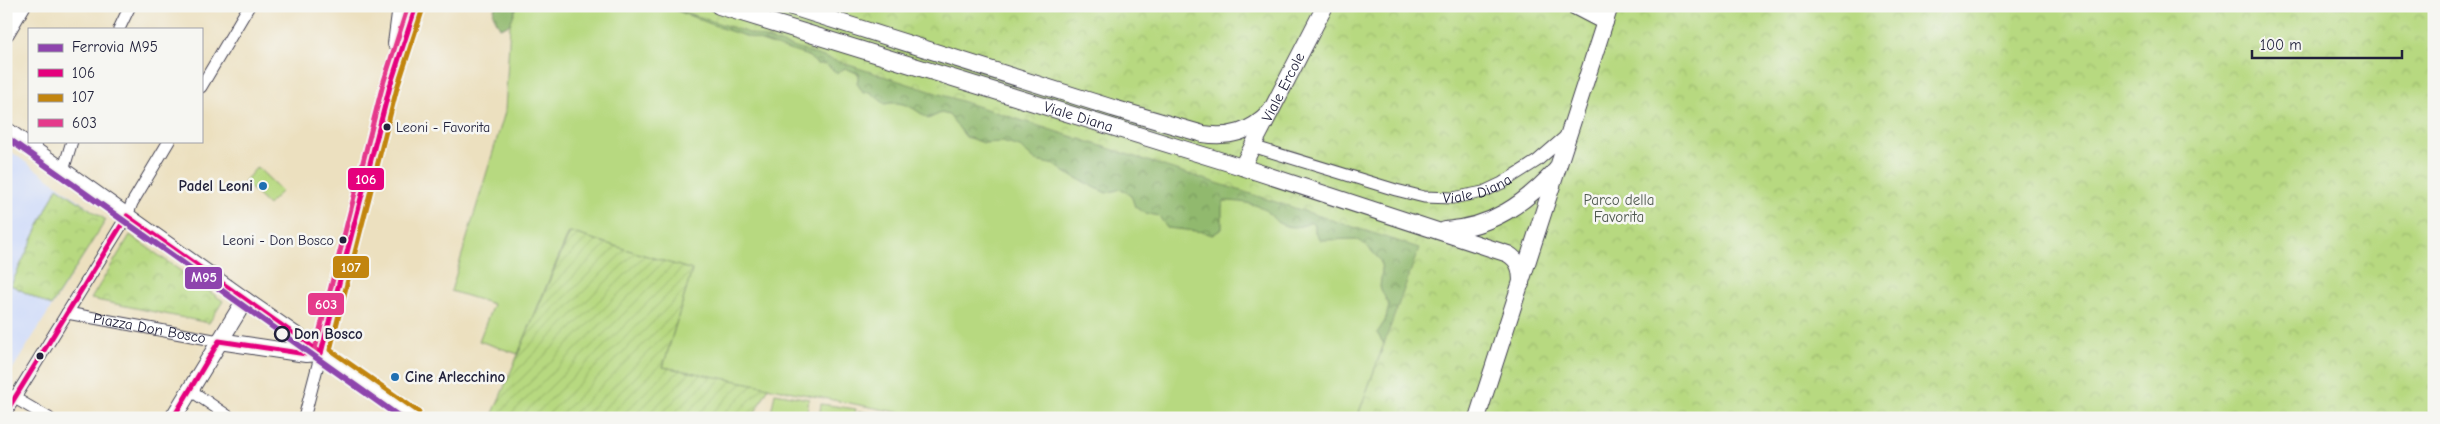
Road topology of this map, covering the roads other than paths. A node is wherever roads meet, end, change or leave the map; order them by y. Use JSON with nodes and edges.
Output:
{"nodes":[{"id":1,"x":22,"y":6,"type":"edge"},
{"id":2,"x":130,"y":6,"type":"edge"},
{"id":3,"x":249,"y":6,"type":"edge"},
{"id":4,"x":401,"y":6,"type":"edge"},
{"id":5,"x":416,"y":6,"type":"edge"},
{"id":6,"x":719,"y":6,"type":"edge"},
{"id":7,"x":789,"y":6,"type":"edge"},
{"id":8,"x":1325,"y":6,"type":"edge"},
{"id":9,"x":1574,"y":6,"type":"edge"},
{"id":10,"x":1610,"y":6,"type":"edge"},
{"id":11,"x":1605,"y":22,"type":"junction"},
{"id":12,"x":119,"y":28,"type":"edge"},
{"id":13,"x":6,"y":33,"type":"edge"},
{"id":14,"x":202,"y":85,"type":"edge"},
{"id":15,"x":390,"y":86,"type":"junction"},
{"id":16,"x":1270,"y":112,"type":"junction"},
{"id":17,"x":6,"y":130,"type":"edge"},
{"id":18,"x":1571,"y":130,"type":"junction"},
{"id":19,"x":72,"y":142,"type":"edge"},
{"id":20,"x":168,"y":142,"type":"edge"},
{"id":21,"x":1252,"y":146,"type":"junction"},
{"id":22,"x":1242,"y":167,"type":"junction"},
{"id":23,"x":1558,"y":168,"type":"junction"},
{"id":24,"x":63,"y":171,"type":"junction"},
{"id":25,"x":127,"y":216,"type":"junction"},
{"id":26,"x":1437,"y":231,"type":"junction"},
{"id":27,"x":1521,"y":284,"type":"junction"},
{"id":28,"x":245,"y":300,"type":"junction"},
{"id":29,"x":67,"y":313,"type":"junction"},
{"id":30,"x":220,"y":341,"type":"junction"},
{"id":31,"x":321,"y":353,"type":"junction"},
{"id":32,"x":190,"y":390,"type":"junction"},
{"id":33,"x":10,"y":396,"type":"edge"},
{"id":34,"x":6,"y":412,"type":"edge"},
{"id":35,"x":49,"y":418,"type":"edge"},
{"id":36,"x":173,"y":418,"type":"edge"},
{"id":37,"x":231,"y":418,"type":"edge"},
{"id":38,"x":304,"y":418,"type":"edge"},
{"id":39,"x":415,"y":418,"type":"edge"},
{"id":40,"x":1477,"y":418,"type":"edge"}],
"edges":[{"from":1,"to":13,"type":"street"},
{"from":2,"to":12,"type":"street"},
{"from":3,"to":14,"type":"street"},
{"from":4,"to":15,"type":"street"},
{"from":5,"to":15,"type":"street"},
{"from":6,"to":22,"type":"street","name":"Viale Diana"},
{"from":7,"to":16,"type":"street","name":"Viale Diana"},
{"from":8,"to":16,"type":"street","name":"Viale Ercole"},
{"from":9,"to":11,"type":"street"},
{"from":10,"to":11,"type":"street","name":"Viale Diana"},
{"from":11,"to":18,"type":"street","name":"Viale Diana"},
{"from":15,"to":31,"type":"street"},
{"from":16,"to":21,"type":"street","name":"Viale Ercole"},
{"from":17,"to":24,"type":"street"},
{"from":18,"to":21,"type":"street","name":"Viale Diana"},
{"from":18,"to":23,"type":"street","name":"Viale Diana"},
{"from":19,"to":24,"type":"street"},
{"from":20,"to":25,"type":"street","name":"Piazza Don Bosco"},
{"from":21,"to":22,"type":"street","name":"Viale Ercole"},
{"from":22,"to":26,"type":"street","name":"Viale Diana"},
{"from":23,"to":26,"type":"street","name":"Viale Diana"},
{"from":23,"to":27,"type":"street","name":"Viale Diana"},
{"from":24,"to":25,"type":"street"},
{"from":25,"to":28,"type":"street"},
{"from":25,"to":29,"type":"street","name":"Piazza Don Bosco"},
{"from":26,"to":27,"type":"street","name":"Viale Diana"},
{"from":27,"to":40,"type":"street"},
{"from":28,"to":30,"type":"street","name":"Piazza Don Bosco"},
{"from":28,"to":31,"type":"street"},
{"from":29,"to":30,"type":"street","name":"Piazza Don Bosco"},
{"from":29,"to":33,"type":"street"},
{"from":30,"to":31,"type":"street","name":"Piazza Don Bosco"},
{"from":30,"to":32,"type":"street"},
{"from":31,"to":38,"type":"street"},
{"from":31,"to":39,"type":"street"},
{"from":32,"to":36,"type":"street"},
{"from":32,"to":37,"type":"street"},
{"from":33,"to":34,"type":"street"},
{"from":33,"to":35,"type":"street"}]}
